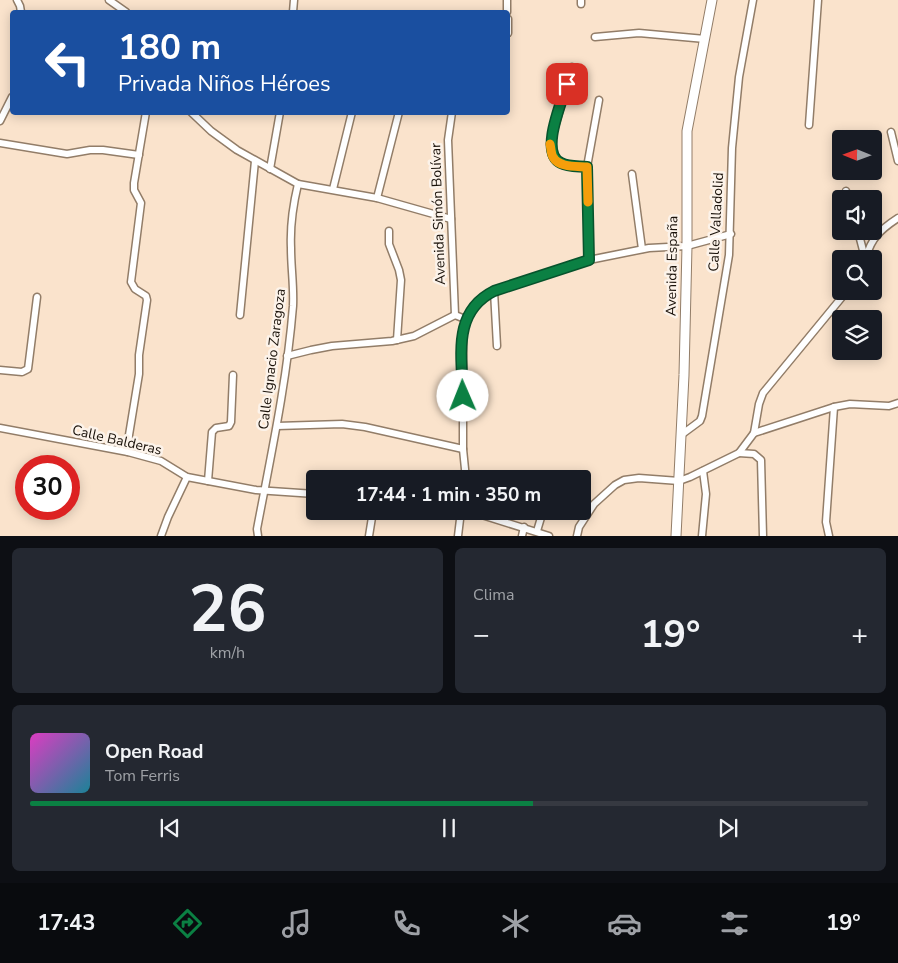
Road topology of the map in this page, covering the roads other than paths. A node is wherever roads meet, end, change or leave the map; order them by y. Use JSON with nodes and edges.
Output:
{"nodes":[{"id":1,"x":109,"y":0,"type":"edge"},
{"id":2,"x":712,"y":0,"type":"edge"},
{"id":3,"x":753,"y":0,"type":"edge"},
{"id":4,"x":818,"y":0,"type":"edge"},
{"id":5,"x":123,"y":10,"type":"edge"},
{"id":6,"x":595,"y":37,"type":"dead end"},
{"id":7,"x":705,"y":39,"type":"junction"},
{"id":8,"x":572,"y":67,"type":"dead end"},
{"id":9,"x":599,"y":100,"type":"dead end"},
{"id":10,"x":10,"y":101,"type":"edge"},
{"id":11,"x":146,"y":115,"type":"edge"},
{"id":12,"x":194,"y":115,"type":"edge"},
{"id":13,"x":279,"y":115,"type":"edge"},
{"id":14,"x":351,"y":115,"type":"edge"},
{"id":15,"x":398,"y":115,"type":"edge"},
{"id":16,"x":452,"y":115,"type":"edge"},
{"id":17,"x":0,"y":122,"type":"edge"},
{"id":18,"x":809,"y":125,"type":"dead end"},
{"id":19,"x":891,"y":132,"type":"dead end"},
{"id":20,"x":0,"y":143,"type":"edge"},
{"id":21,"x":139,"y":155,"type":"junction"},
{"id":22,"x":255,"y":161,"type":"junction"},
{"id":23,"x":898,"y":161,"type":"edge"},
{"id":24,"x":587,"y":167,"type":"junction"},
{"id":25,"x":270,"y":169,"type":"junction"},
{"id":26,"x":632,"y":174,"type":"dead end"},
{"id":27,"x":298,"y":184,"type":"junction"},
{"id":28,"x":333,"y":189,"type":"junction"},
{"id":29,"x":377,"y":198,"type":"junction"},
{"id":30,"x":898,"y":218,"type":"edge"},
{"id":31,"x":451,"y":220,"type":"junction"},
{"id":32,"x":389,"y":231,"type":"dead end"},
{"id":33,"x":731,"y":234,"type":"junction"},
{"id":34,"x":687,"y":246,"type":"junction"},
{"id":35,"x":642,"y":249,"type":"junction"},
{"id":36,"x":868,"y":250,"type":"edge"},
{"id":37,"x":589,"y":260,"type":"junction"},
{"id":38,"x":494,"y":291,"type":"junction"},
{"id":39,"x":37,"y":297,"type":"dead end"},
{"id":40,"x":840,"y":300,"type":"edge"},
{"id":41,"x":240,"y":315,"type":"dead end"},
{"id":42,"x":455,"y":315,"type":"junction"},
{"id":43,"x":465,"y":319,"type":"junction"},
{"id":44,"x":398,"y":340,"type":"junction"},
{"id":45,"x":497,"y":346,"type":"dead end"},
{"id":46,"x":287,"y":356,"type":"junction"},
{"id":47,"x":0,"y":370,"type":"edge"},
{"id":48,"x":233,"y":375,"type":"dead end"},
{"id":49,"x":898,"y":403,"type":"edge"},
{"id":50,"x":834,"y":407,"type":"junction"},
{"id":51,"x":277,"y":426,"type":"junction"},
{"id":52,"x":0,"y":428,"type":"edge"},
{"id":53,"x":754,"y":433,"type":"junction"},
{"id":54,"x":681,"y":435,"type":"junction"},
{"id":55,"x":463,"y":449,"type":"junction"},
{"id":56,"x":128,"y":452,"type":"junction"},
{"id":57,"x":739,"y":453,"type":"junction"},
{"id":58,"x":465,"y":470,"type":"edge"},
{"id":59,"x":703,"y":471,"type":"junction"},
{"id":60,"x":187,"y":477,"type":"junction"},
{"id":61,"x":208,"y":481,"type":"junction"},
{"id":62,"x":679,"y":481,"type":"junction"},
{"id":63,"x":265,"y":490,"type":"junction"},
{"id":64,"x":306,"y":493,"type":"edge"},
{"id":65,"x":371,"y":520,"type":"edge"},
{"id":66,"x":460,"y":520,"type":"edge"},
{"id":67,"x":500,"y":520,"type":"edge"},
{"id":68,"x":540,"y":520,"type":"edge"},
{"id":69,"x":524,"y":527,"type":"junction"},
{"id":70,"x":537,"y":532,"type":"junction"},
{"id":71,"x":161,"y":536,"type":"edge"},
{"id":72,"x":258,"y":536,"type":"edge"},
{"id":73,"x":369,"y":536,"type":"edge"},
{"id":74,"x":458,"y":536,"type":"edge"},
{"id":75,"x":522,"y":536,"type":"edge"},
{"id":76,"x":549,"y":536,"type":"edge"},
{"id":77,"x":577,"y":536,"type":"edge"},
{"id":78,"x":676,"y":536,"type":"edge"},
{"id":79,"x":702,"y":536,"type":"edge"},
{"id":80,"x":763,"y":536,"type":"edge"},
{"id":81,"x":829,"y":536,"type":"edge"}],
"edges":[{"from":1,"to":5,"type":"street"},
{"from":2,"to":7,"type":"street","name":"Avenida España"},
{"from":3,"to":33,"type":"street","name":"Calle Valladolid"},
{"from":4,"to":18,"type":"street"},
{"from":6,"to":7,"type":"street"},
{"from":7,"to":34,"type":"street","name":"Avenida España"},
{"from":8,"to":24,"type":"street"},
{"from":9,"to":24,"type":"street"},
{"from":10,"to":17,"type":"street"},
{"from":11,"to":21,"type":"street"},
{"from":12,"to":22,"type":"street"},
{"from":13,"to":25,"type":"street"},
{"from":14,"to":28,"type":"street"},
{"from":15,"to":29,"type":"street"},
{"from":16,"to":31,"type":"street","name":"Avenida Simón Bolívar"},
{"from":19,"to":23,"type":"street"},
{"from":20,"to":21,"type":"street"},
{"from":21,"to":56,"type":"street"},
{"from":22,"to":25,"type":"street"},
{"from":22,"to":41,"type":"street"},
{"from":24,"to":37,"type":"street"},
{"from":25,"to":27,"type":"street"},
{"from":26,"to":35,"type":"street"},
{"from":27,"to":28,"type":"street"},
{"from":27,"to":46,"type":"street","name":"Calle Ignacio Zaragoza"},
{"from":28,"to":29,"type":"street"},
{"from":29,"to":31,"type":"street"},
{"from":30,"to":36,"type":"street"},
{"from":31,"to":42,"type":"street","name":"Avenida Simón Bolívar"},
{"from":32,"to":44,"type":"street"},
{"from":33,"to":34,"type":"street"},
{"from":33,"to":54,"type":"street","name":"Calle Valladolid"},
{"from":34,"to":35,"type":"street"},
{"from":34,"to":54,"type":"street","name":"Avenida España"},
{"from":35,"to":37,"type":"street"},
{"from":37,"to":38,"type":"street"},
{"from":38,"to":43,"type":"street"},
{"from":38,"to":45,"type":"street"},
{"from":39,"to":47,"type":"street"},
{"from":40,"to":53,"type":"street"},
{"from":42,"to":43,"type":"street"},
{"from":42,"to":44,"type":"street"},
{"from":43,"to":55,"type":"street"},
{"from":44,"to":46,"type":"street"},
{"from":46,"to":51,"type":"street","name":"Calle Ignacio Zaragoza"},
{"from":48,"to":61,"type":"street"},
{"from":49,"to":50,"type":"street"},
{"from":50,"to":53,"type":"street"},
{"from":50,"to":81,"type":"street"},
{"from":51,"to":55,"type":"street"},
{"from":51,"to":63,"type":"street","name":"Calle Ignacio Zaragoza"},
{"from":52,"to":56,"type":"street","name":"Calle Balderas"},
{"from":53,"to":57,"type":"street"},
{"from":54,"to":62,"type":"street","name":"Avenida España"},
{"from":55,"to":58,"type":"street"},
{"from":56,"to":60,"type":"street","name":"Calle Balderas"},
{"from":57,"to":59,"type":"street"},
{"from":57,"to":80,"type":"street"},
{"from":59,"to":62,"type":"street"},
{"from":59,"to":79,"type":"street"},
{"from":60,"to":61,"type":"street","name":"Calle Balderas"},
{"from":60,"to":71,"type":"street"},
{"from":61,"to":63,"type":"street","name":"Calle Balderas"},
{"from":62,"to":77,"type":"street"},
{"from":62,"to":78,"type":"street","name":"Avenida España"},
{"from":63,"to":64,"type":"street","name":"Calle Balderas"},
{"from":63,"to":72,"type":"street","name":"Calle Ignacio Zaragoza"},
{"from":65,"to":73,"type":"street"},
{"from":66,"to":74,"type":"street"},
{"from":67,"to":69,"type":"street"},
{"from":68,"to":70,"type":"street"},
{"from":69,"to":70,"type":"street"},
{"from":69,"to":75,"type":"street"},
{"from":70,"to":76,"type":"street"}]}
